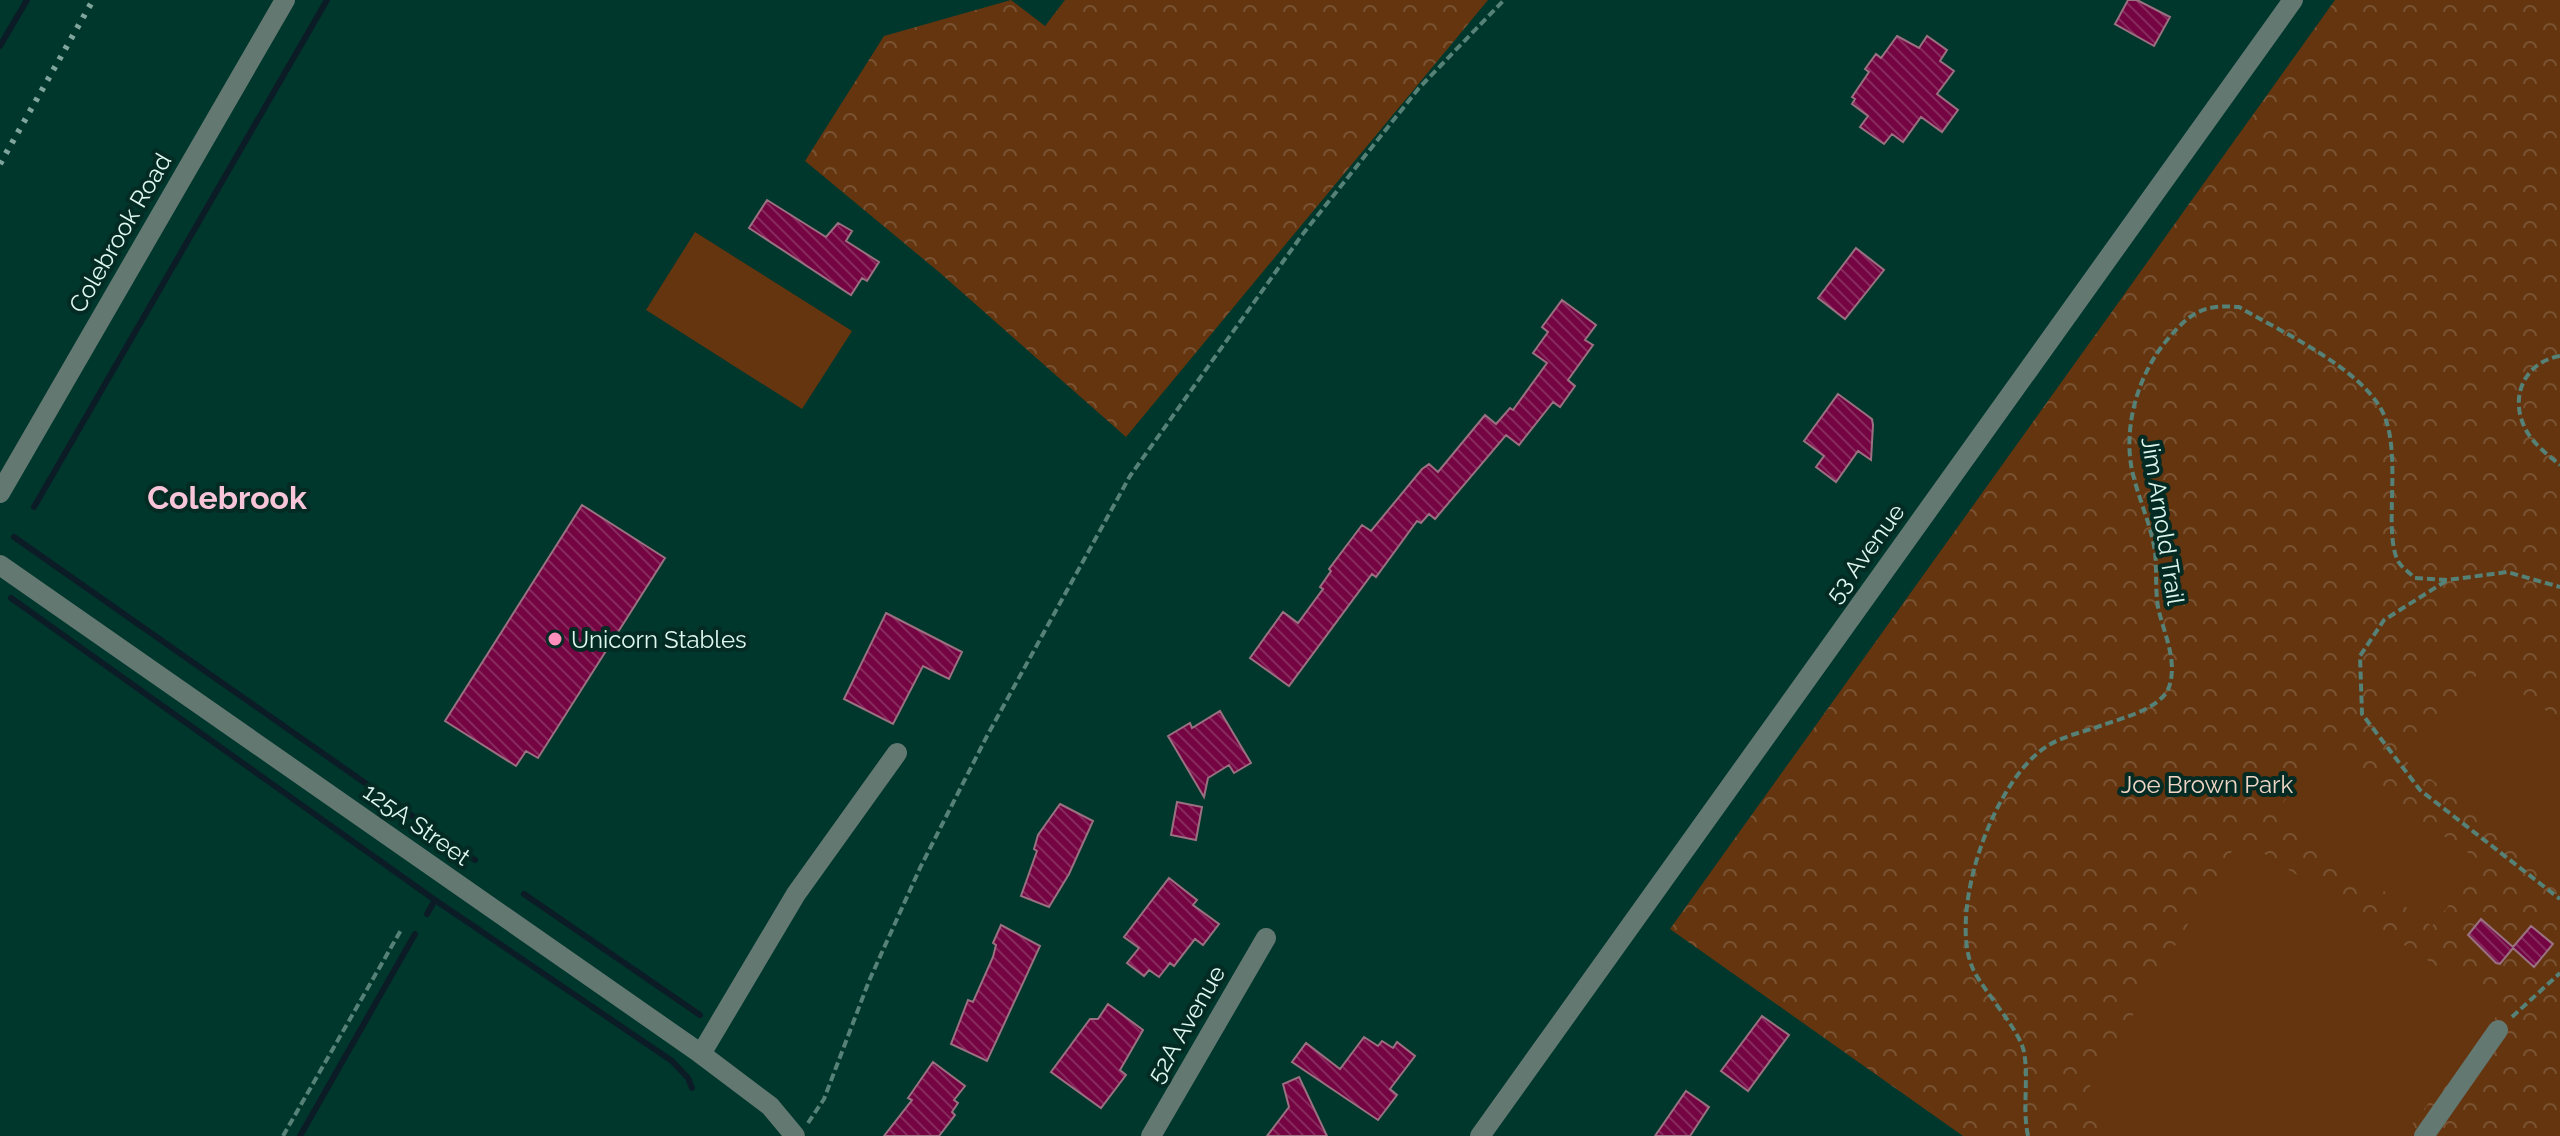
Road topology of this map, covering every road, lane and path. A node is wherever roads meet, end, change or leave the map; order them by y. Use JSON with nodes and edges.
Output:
{"nodes":[{"id":1,"x":285,"y":0,"type":"edge"},
{"id":2,"x":1504,"y":0,"type":"edge"},
{"id":3,"x":2293,"y":0,"type":"edge"},
{"id":4,"x":2560,"y":356,"type":"edge"},
{"id":5,"x":2560,"y":465,"type":"edge"},
{"id":6,"x":0,"y":493,"type":"edge"},
{"id":7,"x":0,"y":565,"type":"edge"},
{"id":8,"x":2448,"y":580,"type":"junction"},
{"id":9,"x":2560,"y":587,"type":"edge"},
{"id":10,"x":897,"y":753,"type":"dead end"},
{"id":11,"x":2560,"y":899,"type":"edge"},
{"id":12,"x":401,"y":930,"type":"dead end"},
{"id":13,"x":1266,"y":938,"type":"dead end"},
{"id":14,"x":2560,"y":973,"type":"edge"},
{"id":15,"x":2498,"y":1030,"type":"joint"},
{"id":16,"x":701,"y":1054,"type":"junction"},
{"id":17,"x":801,"y":1130,"type":"edge"},
{"id":18,"x":283,"y":1136,"type":"edge"},
{"id":19,"x":1151,"y":1136,"type":"edge"},
{"id":20,"x":1480,"y":1136,"type":"edge"},
{"id":21,"x":2028,"y":1136,"type":"edge"},
{"id":22,"x":2424,"y":1136,"type":"edge"}],
"edges":[{"from":1,"to":6,"type":"street","name":"Colebrook Road"},
{"from":2,"to":17,"type":"path"},
{"from":3,"to":20,"type":"street","name":"53 Avenue"},
{"from":4,"to":5,"type":"path"},
{"from":7,"to":16,"type":"street","name":"125A Street"},
{"from":8,"to":9,"type":"path","name":"Jim Arnold Trail"},
{"from":8,"to":11,"type":"path"},
{"from":8,"to":21,"type":"path","name":"Jim Arnold Trail"},
{"from":10,"to":16,"type":"street"},
{"from":12,"to":18,"type":"path"},
{"from":13,"to":19,"type":"street","name":"52A Avenue"},
{"from":14,"to":15,"type":"path"},
{"from":15,"to":22,"type":"street"},
{"from":16,"to":17,"type":"street","name":"125A Street"}]}
